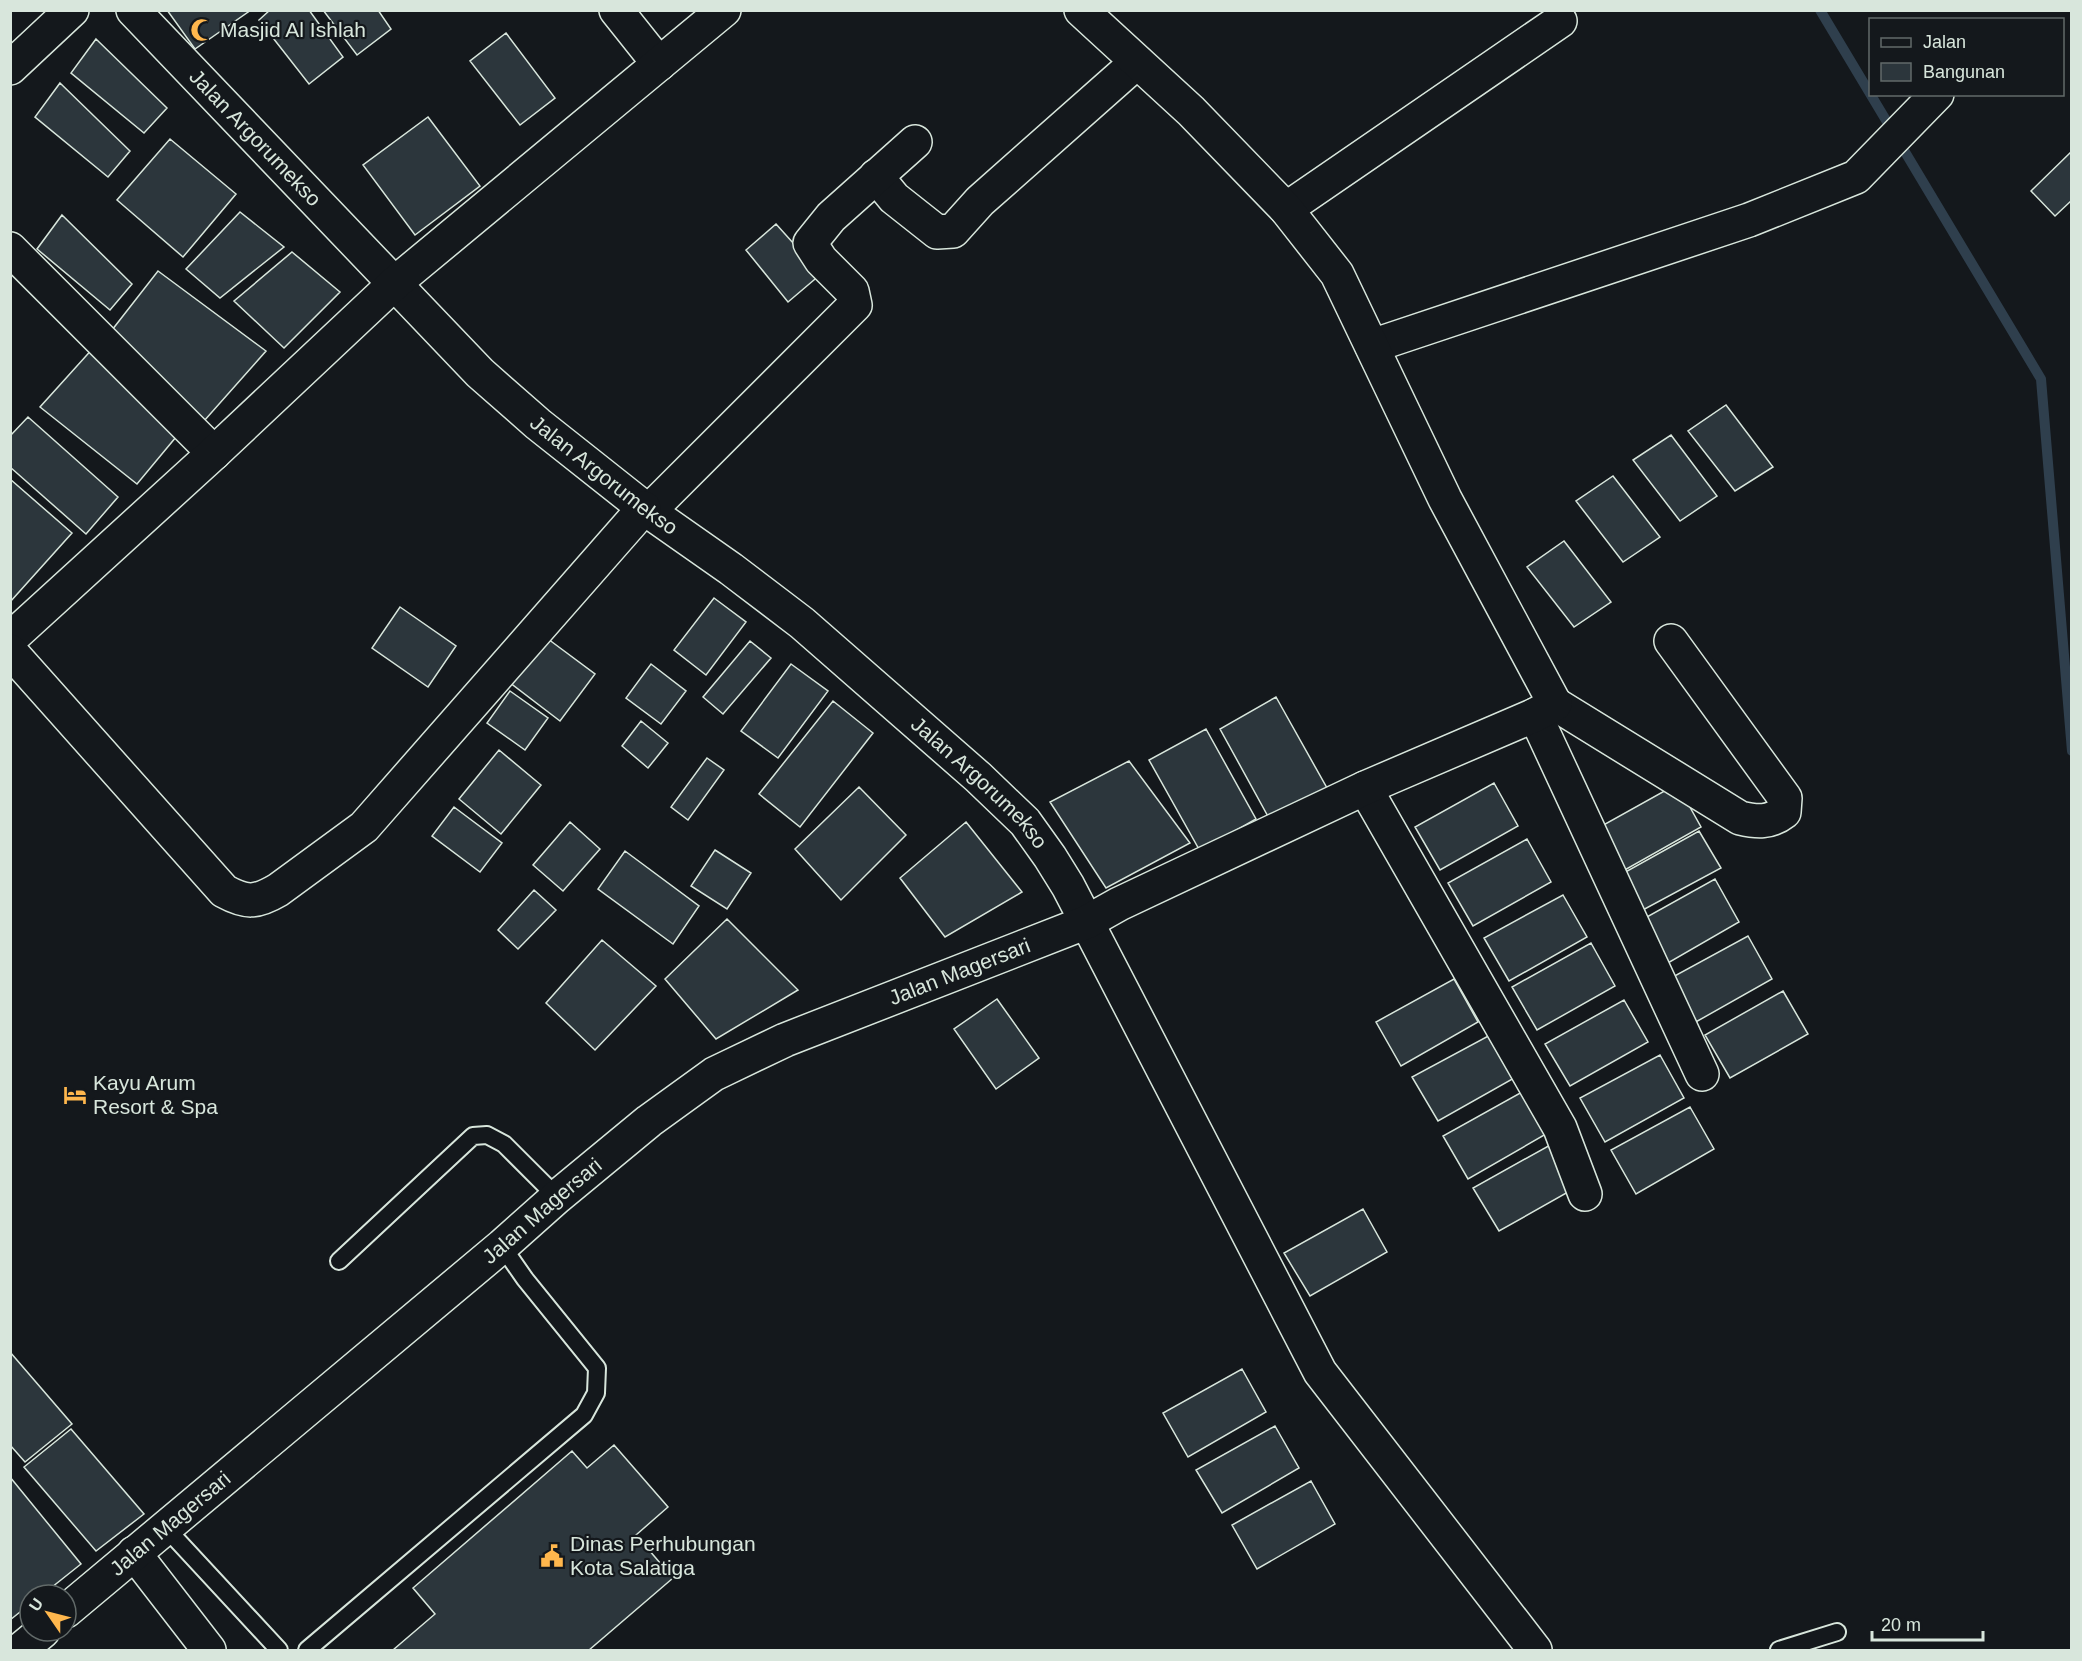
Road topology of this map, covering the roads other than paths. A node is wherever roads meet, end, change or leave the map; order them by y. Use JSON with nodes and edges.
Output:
{"nodes":[{"id":1,"x":72,"y":10,"type":"edge"},
{"id":2,"x":133,"y":10,"type":"edge"},
{"id":3,"x":616,"y":10,"type":"edge"},
{"id":4,"x":724,"y":10,"type":"edge"},
{"id":5,"x":1081,"y":10,"type":"edge"},
{"id":6,"x":1560,"y":21,"type":"dead end"},
{"id":7,"x":1137,"y":62,"type":"junction"},
{"id":8,"x":659,"y":64,"type":"junction"},
{"id":9,"x":10,"y":68,"type":"edge"},
{"id":10,"x":1928,"y":103,"type":"edge"},
{"id":11,"x":915,"y":142,"type":"dead end"},
{"id":12,"x":876,"y":176,"type":"junction"},
{"id":13,"x":1286,"y":209,"type":"junction"},
{"id":14,"x":10,"y":249,"type":"edge"},
{"id":15,"x":395,"y":283,"type":"junction"},
{"id":16,"x":1372,"y":346,"type":"junction"},
{"id":17,"x":214,"y":453,"type":"junction"},
{"id":18,"x":646,"y":510,"type":"junction"},
{"id":19,"x":10,"y":639,"type":"edge"},
{"id":20,"x":1671,"y":641,"type":"dead end"},
{"id":21,"x":10,"y":651,"type":"edge"},
{"id":22,"x":1545,"y":710,"type":"junction"},
{"id":23,"x":1365,"y":788,"type":"junction"},
{"id":24,"x":1087,"y":922,"type":"junction"},
{"id":25,"x":1702,"y":1074,"type":"dead end"},
{"id":26,"x":1585,"y":1194,"type":"dead end"},
{"id":27,"x":557,"y":1197,"type":"junction"},
{"id":28,"x":502,"y":1246,"type":"junction"},
{"id":29,"x":339,"y":1261,"type":"dead end"},
{"id":30,"x":165,"y":1527,"type":"junction"},
{"id":31,"x":134,"y":1553,"type":"junction"},
{"id":32,"x":78,"y":1601,"type":"edge"},
{"id":33,"x":1837,"y":1632,"type":"dead end"},
{"id":34,"x":210,"y":1650,"type":"edge"},
{"id":35,"x":279,"y":1650,"type":"edge"},
{"id":36,"x":307,"y":1650,"type":"edge"},
{"id":37,"x":1535,"y":1650,"type":"edge"},
{"id":38,"x":1779,"y":1650,"type":"edge"}],
"edges":[{"from":1,"to":9,"type":"street"},
{"from":2,"to":15,"type":"street","name":"Jalan Argorumekso"},
{"from":3,"to":8,"type":"street"},
{"from":4,"to":8,"type":"street"},
{"from":5,"to":7,"type":"street"},
{"from":6,"to":13,"type":"street"},
{"from":7,"to":12,"type":"street"},
{"from":7,"to":13,"type":"street"},
{"from":8,"to":15,"type":"street"},
{"from":10,"to":16,"type":"street"},
{"from":11,"to":12,"type":"street"},
{"from":12,"to":18,"type":"street"},
{"from":13,"to":16,"type":"street"},
{"from":14,"to":17,"type":"street"},
{"from":15,"to":17,"type":"street"},
{"from":15,"to":18,"type":"street","name":"Jalan Argorumekso"},
{"from":16,"to":22,"type":"street"},
{"from":17,"to":19,"type":"street"},
{"from":18,"to":21,"type":"street"},
{"from":18,"to":24,"type":"street","name":"Jalan Argorumekso"},
{"from":20,"to":22,"type":"street"},
{"from":22,"to":23,"type":"street","name":"Jalan Magersari"},
{"from":22,"to":25,"type":"street"},
{"from":23,"to":24,"type":"street","name":"Jalan Magersari"},
{"from":23,"to":26,"type":"street"},
{"from":24,"to":27,"type":"street","name":"Jalan Magersari"},
{"from":24,"to":37,"type":"street","name":"Jalan Argorumekso"},
{"from":27,"to":28,"type":"street","name":"Jalan Magersari"},
{"from":27,"to":29,"type":"lane"},
{"from":28,"to":30,"type":"street","name":"Jalan Magersari"},
{"from":28,"to":36,"type":"lane"},
{"from":30,"to":31,"type":"street","name":"Jalan Magersari"},
{"from":30,"to":35,"type":"lane"},
{"from":31,"to":32,"type":"street","name":"Jalan Magersari"},
{"from":31,"to":34,"type":"street"},
{"from":33,"to":38,"type":"lane"}]}
